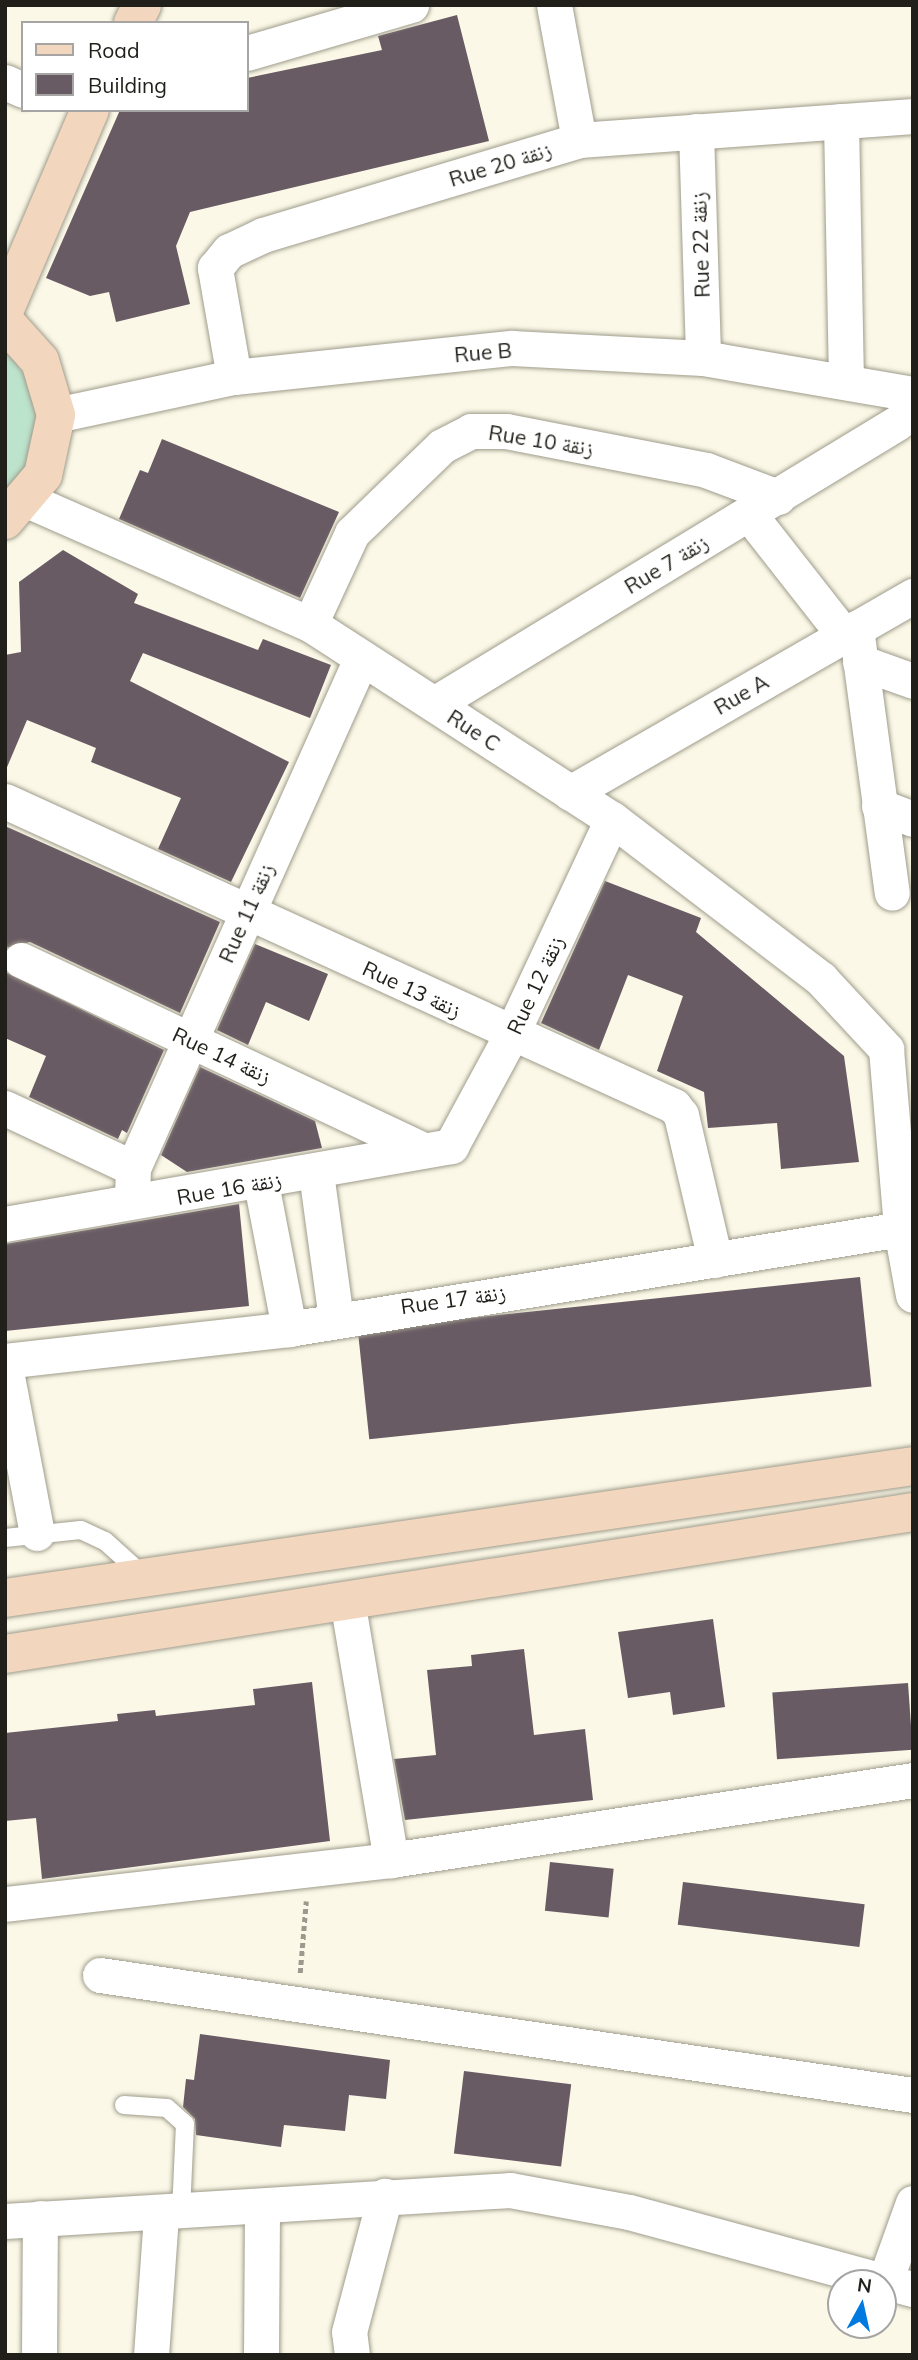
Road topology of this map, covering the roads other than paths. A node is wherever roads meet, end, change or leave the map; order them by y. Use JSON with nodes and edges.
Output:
{"nodes":[{"id":1,"x":142,"y":5,"type":"edge"},
{"id":2,"x":411,"y":5,"type":"edge"},
{"id":3,"x":554,"y":5,"type":"edge"},
{"id":4,"x":376,"y":10,"type":"edge"},
{"id":5,"x":134,"y":21,"type":"edge"},
{"id":6,"x":248,"y":53,"type":"edge"},
{"id":7,"x":5,"y":82,"type":"edge"},
{"id":8,"x":21,"y":89,"type":"edge"},
{"id":9,"x":83,"y":112,"type":"edge"},
{"id":10,"x":913,"y":116,"type":"edge"},
{"id":11,"x":841,"y":121,"type":"junction"},
{"id":12,"x":696,"y":131,"type":"junction"},
{"id":13,"x":579,"y":140,"type":"junction"},
{"id":14,"x":5,"y":309,"type":"edge"},
{"id":15,"x":5,"y":322,"type":"edge"},
{"id":16,"x":703,"y":358,"type":"junction"},
{"id":17,"x":234,"y":377,"type":"junction"},
{"id":18,"x":846,"y":382,"type":"junction"},
{"id":19,"x":905,"y":409,"type":"edge"},
{"id":20,"x":55,"y":415,"type":"junction"},
{"id":21,"x":764,"y":505,"type":"junction"},
{"id":22,"x":16,"y":510,"type":"edge"},
{"id":23,"x":913,"y":596,"type":"edge"},
{"id":24,"x":310,"y":624,"type":"junction"},
{"id":25,"x":853,"y":642,"type":"junction"},
{"id":26,"x":361,"y":659,"type":"junction"},
{"id":27,"x":913,"y":681,"type":"edge"},
{"id":28,"x":433,"y":704,"type":"junction"},
{"id":29,"x":570,"y":793,"type":"junction"},
{"id":30,"x":5,"y":801,"type":"edge"},
{"id":31,"x":879,"y":806,"type":"junction"},
{"id":32,"x":913,"y":818,"type":"edge"},
{"id":33,"x":612,"y":819,"type":"junction"},
{"id":34,"x":892,"y":893,"type":"dead end"},
{"id":35,"x":246,"y":911,"type":"junction"},
{"id":36,"x":21,"y":960,"type":"dead end"},
{"id":37,"x":512,"y":1035,"type":"junction"},
{"id":38,"x":191,"y":1040,"type":"junction"},
{"id":39,"x":5,"y":1108,"type":"edge"},
{"id":40,"x":437,"y":1148,"type":"junction"},
{"id":41,"x":133,"y":1168,"type":"junction"},
{"id":42,"x":316,"y":1173,"type":"junction"},
{"id":43,"x":261,"y":1184,"type":"junction"},
{"id":44,"x":131,"y":1205,"type":"junction"},
{"id":45,"x":5,"y":1224,"type":"edge"},
{"id":46,"x":901,"y":1229,"type":"junction"},
{"id":47,"x":715,"y":1260,"type":"junction"},
{"id":48,"x":913,"y":1296,"type":"edge"},
{"id":49,"x":336,"y":1319,"type":"junction"},
{"id":50,"x":289,"y":1329,"type":"junction"},
{"id":51,"x":5,"y":1361,"type":"edge"},
{"id":52,"x":5,"y":1366,"type":"edge"},
{"id":53,"x":913,"y":1466,"type":"edge"},
{"id":54,"x":913,"y":1512,"type":"edge"},
{"id":55,"x":21,"y":1536,"type":"edge"},
{"id":56,"x":145,"y":1577,"type":"junction"},
{"id":57,"x":5,"y":1598,"type":"edge"},
{"id":58,"x":347,"y":1600,"type":"junction"},
{"id":59,"x":5,"y":1654,"type":"edge"},
{"id":60,"x":913,"y":1780,"type":"edge"},
{"id":61,"x":391,"y":1860,"type":"junction"},
{"id":62,"x":5,"y":1904,"type":"edge"},
{"id":63,"x":100,"y":1975,"type":"dead end"},
{"id":64,"x":913,"y":2095,"type":"edge"},
{"id":65,"x":124,"y":2105,"type":"dead end"},
{"id":66,"x":385,"y":2196,"type":"junction"},
{"id":67,"x":913,"y":2203,"type":"edge"},
{"id":68,"x":262,"y":2207,"type":"junction"},
{"id":69,"x":171,"y":2214,"type":"junction"},
{"id":70,"x":40,"y":2218,"type":"junction"},
{"id":71,"x":5,"y":2221,"type":"edge"},
{"id":72,"x":899,"y":2285,"type":"edge"},
{"id":73,"x":39,"y":2355,"type":"edge"},
{"id":74,"x":151,"y":2355,"type":"edge"},
{"id":75,"x":261,"y":2355,"type":"edge"},
{"id":76,"x":352,"y":2355,"type":"edge"}],
"edges":[{"from":1,"to":5,"type":"street"},
{"from":2,"to":4,"type":"street"},
{"from":3,"to":13,"type":"street"},
{"from":4,"to":6,"type":"street"},
{"from":7,"to":8,"type":"street"},
{"from":9,"to":14,"type":"street"},
{"from":10,"to":11,"type":"street","name":"Rue 20 زنقة"},
{"from":11,"to":12,"type":"street","name":"Rue 20 زنقة"},
{"from":11,"to":18,"type":"street"},
{"from":12,"to":13,"type":"street","name":"Rue 20 زنقة"},
{"from":12,"to":16,"type":"street","name":"Rue 22 زنقة"},
{"from":13,"to":17,"type":"street","name":"Rue 20 زنقة"},
{"from":15,"to":20,"type":"street"},
{"from":16,"to":17,"type":"street","name":"Rue B"},
{"from":16,"to":18,"type":"street","name":"Rue B"},
{"from":17,"to":20,"type":"street","name":"Rue B"},
{"from":18,"to":19,"type":"street","name":"Rue B"},
{"from":19,"to":21,"type":"street","name":"Rue 7 زنقة"},
{"from":20,"to":22,"type":"street"},
{"from":21,"to":24,"type":"street","name":"Rue 10 زنقة"},
{"from":21,"to":25,"type":"street"},
{"from":21,"to":28,"type":"street","name":"Rue 7 زنقة"},
{"from":22,"to":24,"type":"street","name":"Rue C"},
{"from":23,"to":25,"type":"street","name":"Rue A"},
{"from":24,"to":26,"type":"street","name":"Rue C"},
{"from":25,"to":27,"type":"street"},
{"from":25,"to":29,"type":"street","name":"Rue A"},
{"from":25,"to":31,"type":"street"},
{"from":26,"to":28,"type":"street","name":"Rue C"},
{"from":26,"to":35,"type":"street","name":"Rue 11 زنقة"},
{"from":28,"to":29,"type":"street","name":"Rue C"},
{"from":29,"to":33,"type":"street","name":"Rue C"},
{"from":30,"to":35,"type":"street","name":"Rue 13 زنقة"},
{"from":31,"to":32,"type":"street"},
{"from":31,"to":34,"type":"street"},
{"from":33,"to":37,"type":"street","name":"Rue 12 زنقة"},
{"from":33,"to":46,"type":"street","name":"Rue C"},
{"from":35,"to":37,"type":"street","name":"Rue 13 زنقة"},
{"from":35,"to":38,"type":"street","name":"Rue 11 زنقة"},
{"from":36,"to":38,"type":"street","name":"Rue 14 زنقة"},
{"from":37,"to":40,"type":"street","name":"Rue 12 زنقة"},
{"from":37,"to":47,"type":"street","name":"Rue 13 زنقة"},
{"from":38,"to":40,"type":"street","name":"Rue 14 زنقة"},
{"from":38,"to":41,"type":"street","name":"Rue 11 زنقة"},
{"from":39,"to":41,"type":"street"},
{"from":40,"to":42,"type":"street","name":"Rue 16 زنقة"},
{"from":41,"to":44,"type":"street"},
{"from":42,"to":43,"type":"street","name":"Rue 16 زنقة"},
{"from":42,"to":49,"type":"street"},
{"from":43,"to":44,"type":"street","name":"Rue 16 زنقة"},
{"from":43,"to":50,"type":"street"},
{"from":44,"to":45,"type":"street","name":"Rue 16 زنقة"},
{"from":46,"to":47,"type":"street","name":"Rue 17 زنقة"},
{"from":46,"to":48,"type":"street"},
{"from":47,"to":49,"type":"street","name":"Rue 17 زنقة"},
{"from":49,"to":50,"type":"street","name":"Rue 17 زنقة"},
{"from":50,"to":51,"type":"street","name":"Rue 17 زنقة"},
{"from":52,"to":55,"type":"street"},
{"from":53,"to":56,"type":"street"},
{"from":54,"to":58,"type":"street"},
{"from":55,"to":56,"type":"lane"},
{"from":56,"to":57,"type":"street"},
{"from":58,"to":59,"type":"street"},
{"from":58,"to":61,"type":"street"},
{"from":60,"to":61,"type":"street"},
{"from":61,"to":62,"type":"street"},
{"from":63,"to":64,"type":"street"},
{"from":65,"to":69,"type":"lane"},
{"from":66,"to":68,"type":"street"},
{"from":66,"to":72,"type":"street"},
{"from":66,"to":76,"type":"street"},
{"from":67,"to":72,"type":"street"},
{"from":68,"to":69,"type":"street"},
{"from":68,"to":75,"type":"street"},
{"from":69,"to":70,"type":"street"},
{"from":69,"to":74,"type":"street"},
{"from":70,"to":71,"type":"street"},
{"from":70,"to":73,"type":"street"}]}
